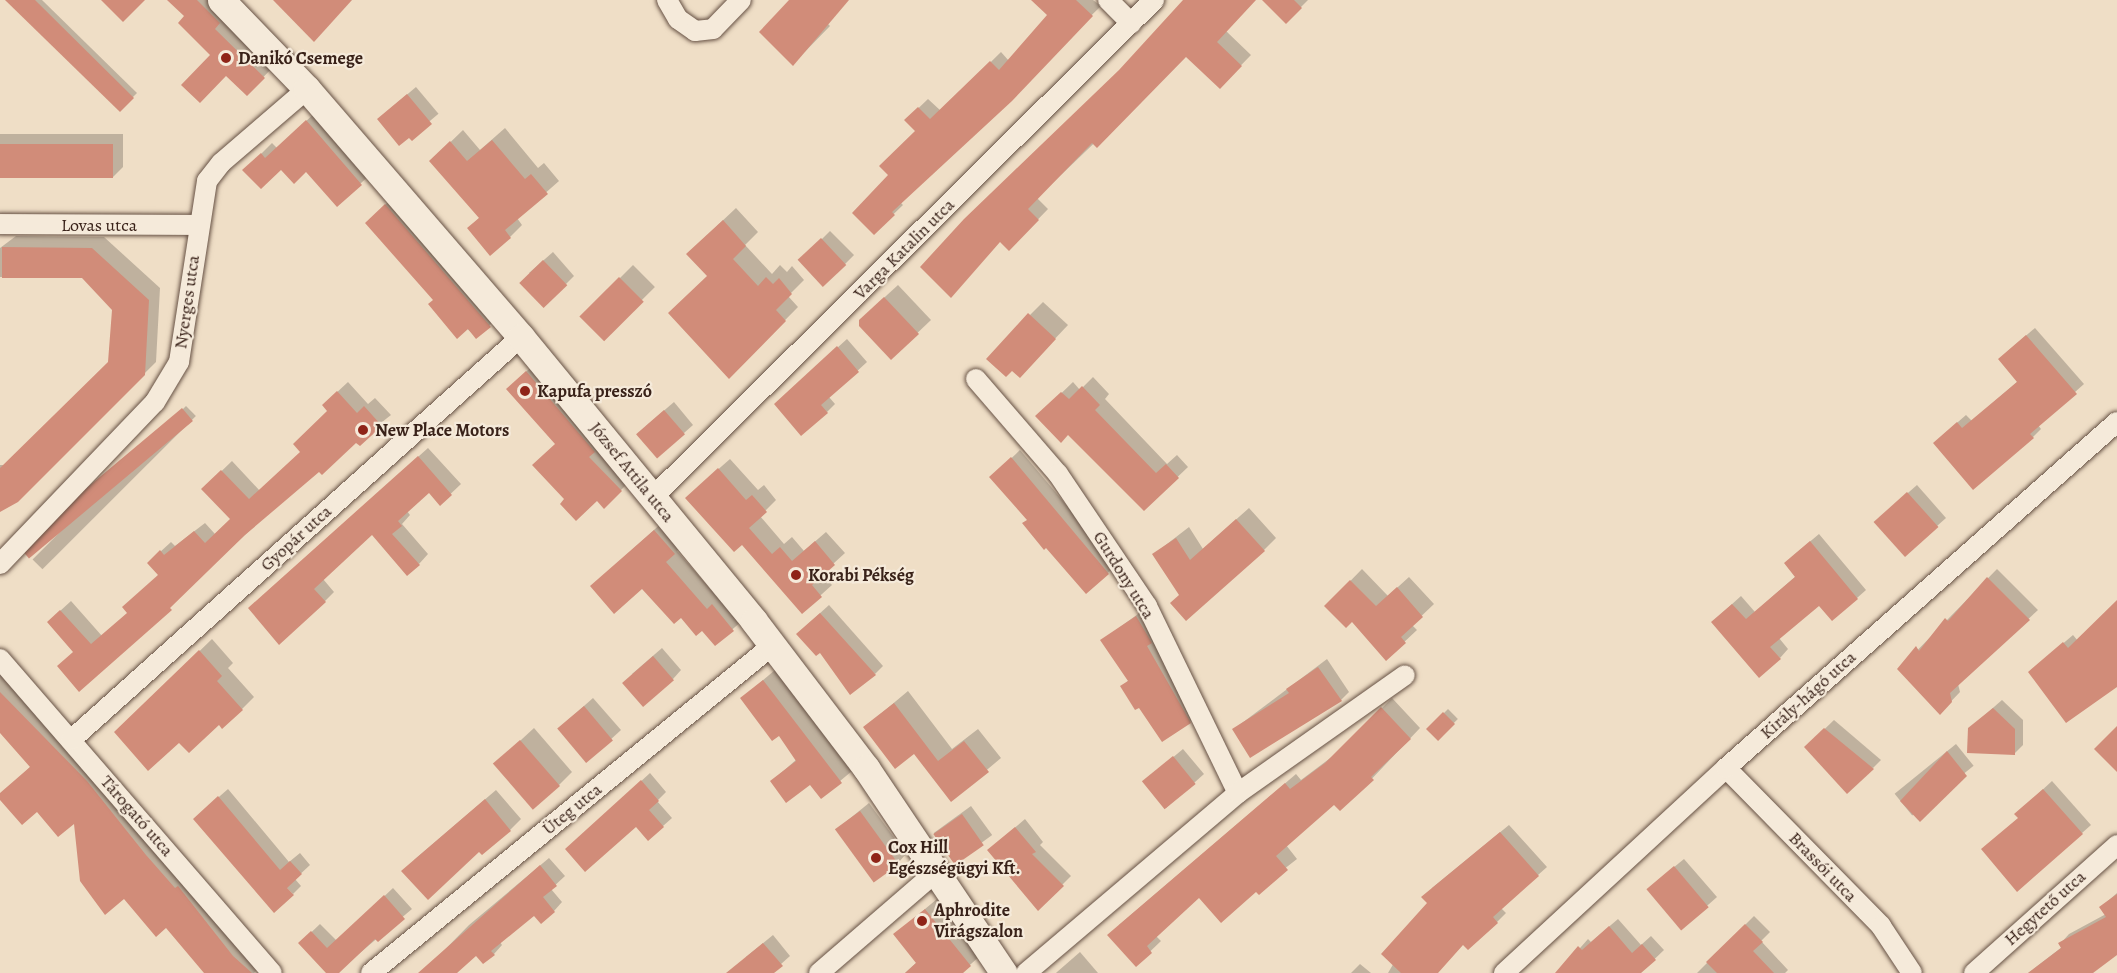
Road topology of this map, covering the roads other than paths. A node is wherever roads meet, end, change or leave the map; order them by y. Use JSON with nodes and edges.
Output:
{"nodes":[{"id":1,"x":221,"y":0,"type":"edge"},
{"id":2,"x":667,"y":0,"type":"edge"},
{"id":3,"x":741,"y":0,"type":"edge"},
{"id":4,"x":1108,"y":0,"type":"edge"},
{"id":5,"x":1154,"y":0,"type":"edge"},
{"id":6,"x":1131,"y":23,"type":"junction"},
{"id":7,"x":307,"y":89,"type":"junction"},
{"id":8,"x":0,"y":224,"type":"edge"},
{"id":9,"x":198,"y":225,"type":"junction"},
{"id":10,"x":521,"y":337,"type":"junction"},
{"id":11,"x":976,"y":379,"type":"dead end"},
{"id":12,"x":2117,"y":422,"type":"edge"},
{"id":13,"x":652,"y":497,"type":"junction"},
{"id":14,"x":0,"y":564,"type":"edge"},
{"id":15,"x":773,"y":645,"type":"junction"},
{"id":16,"x":0,"y":659,"type":"edge"},
{"id":17,"x":1405,"y":675,"type":"dead end"},
{"id":18,"x":71,"y":740,"type":"junction"},
{"id":19,"x":1726,"y":768,"type":"junction"},
{"id":20,"x":1238,"y":793,"type":"junction"},
{"id":21,"x":2117,"y":845,"type":"edge"},
{"id":22,"x":936,"y":872,"type":"junction"},
{"id":23,"x":272,"y":973,"type":"edge"},
{"id":24,"x":371,"y":973,"type":"edge"},
{"id":25,"x":819,"y":973,"type":"edge"},
{"id":26,"x":1004,"y":973,"type":"edge"},
{"id":27,"x":1026,"y":973,"type":"edge"},
{"id":28,"x":1504,"y":973,"type":"edge"},
{"id":29,"x":1912,"y":973,"type":"edge"},
{"id":30,"x":1974,"y":973,"type":"edge"}],
"edges":[{"from":1,"to":7,"type":"street","name":"József Attila utca"},
{"from":2,"to":3,"type":"street"},
{"from":4,"to":6,"type":"street"},
{"from":5,"to":6,"type":"street","name":"Varga Katalin utca"},
{"from":6,"to":13,"type":"street","name":"Varga Katalin utca"},
{"from":7,"to":9,"type":"street","name":"Nyerges utca"},
{"from":7,"to":10,"type":"street","name":"József Attila utca"},
{"from":8,"to":9,"type":"street","name":"Lovas utca"},
{"from":9,"to":14,"type":"street","name":"Nyerges utca"},
{"from":10,"to":13,"type":"street","name":"József Attila utca"},
{"from":10,"to":18,"type":"street","name":"Gyopár utca"},
{"from":11,"to":20,"type":"street","name":"Gurdony utca"},
{"from":12,"to":19,"type":"street","name":"Király-hágó utca"},
{"from":13,"to":15,"type":"street","name":"József Attila utca"},
{"from":15,"to":22,"type":"street","name":"József Attila utca"},
{"from":15,"to":24,"type":"street","name":"Üteg utca"},
{"from":16,"to":18,"type":"street","name":"Tárogató utca"},
{"from":17,"to":20,"type":"street"},
{"from":18,"to":23,"type":"street","name":"Tárogató utca"},
{"from":19,"to":28,"type":"street","name":"Király-hágó utca"},
{"from":19,"to":29,"type":"street","name":"Brassói utca"},
{"from":20,"to":27,"type":"street"},
{"from":21,"to":30,"type":"street","name":"Hegytető utca"},
{"from":22,"to":25,"type":"street"},
{"from":22,"to":26,"type":"street","name":"József Attila utca"}]}
